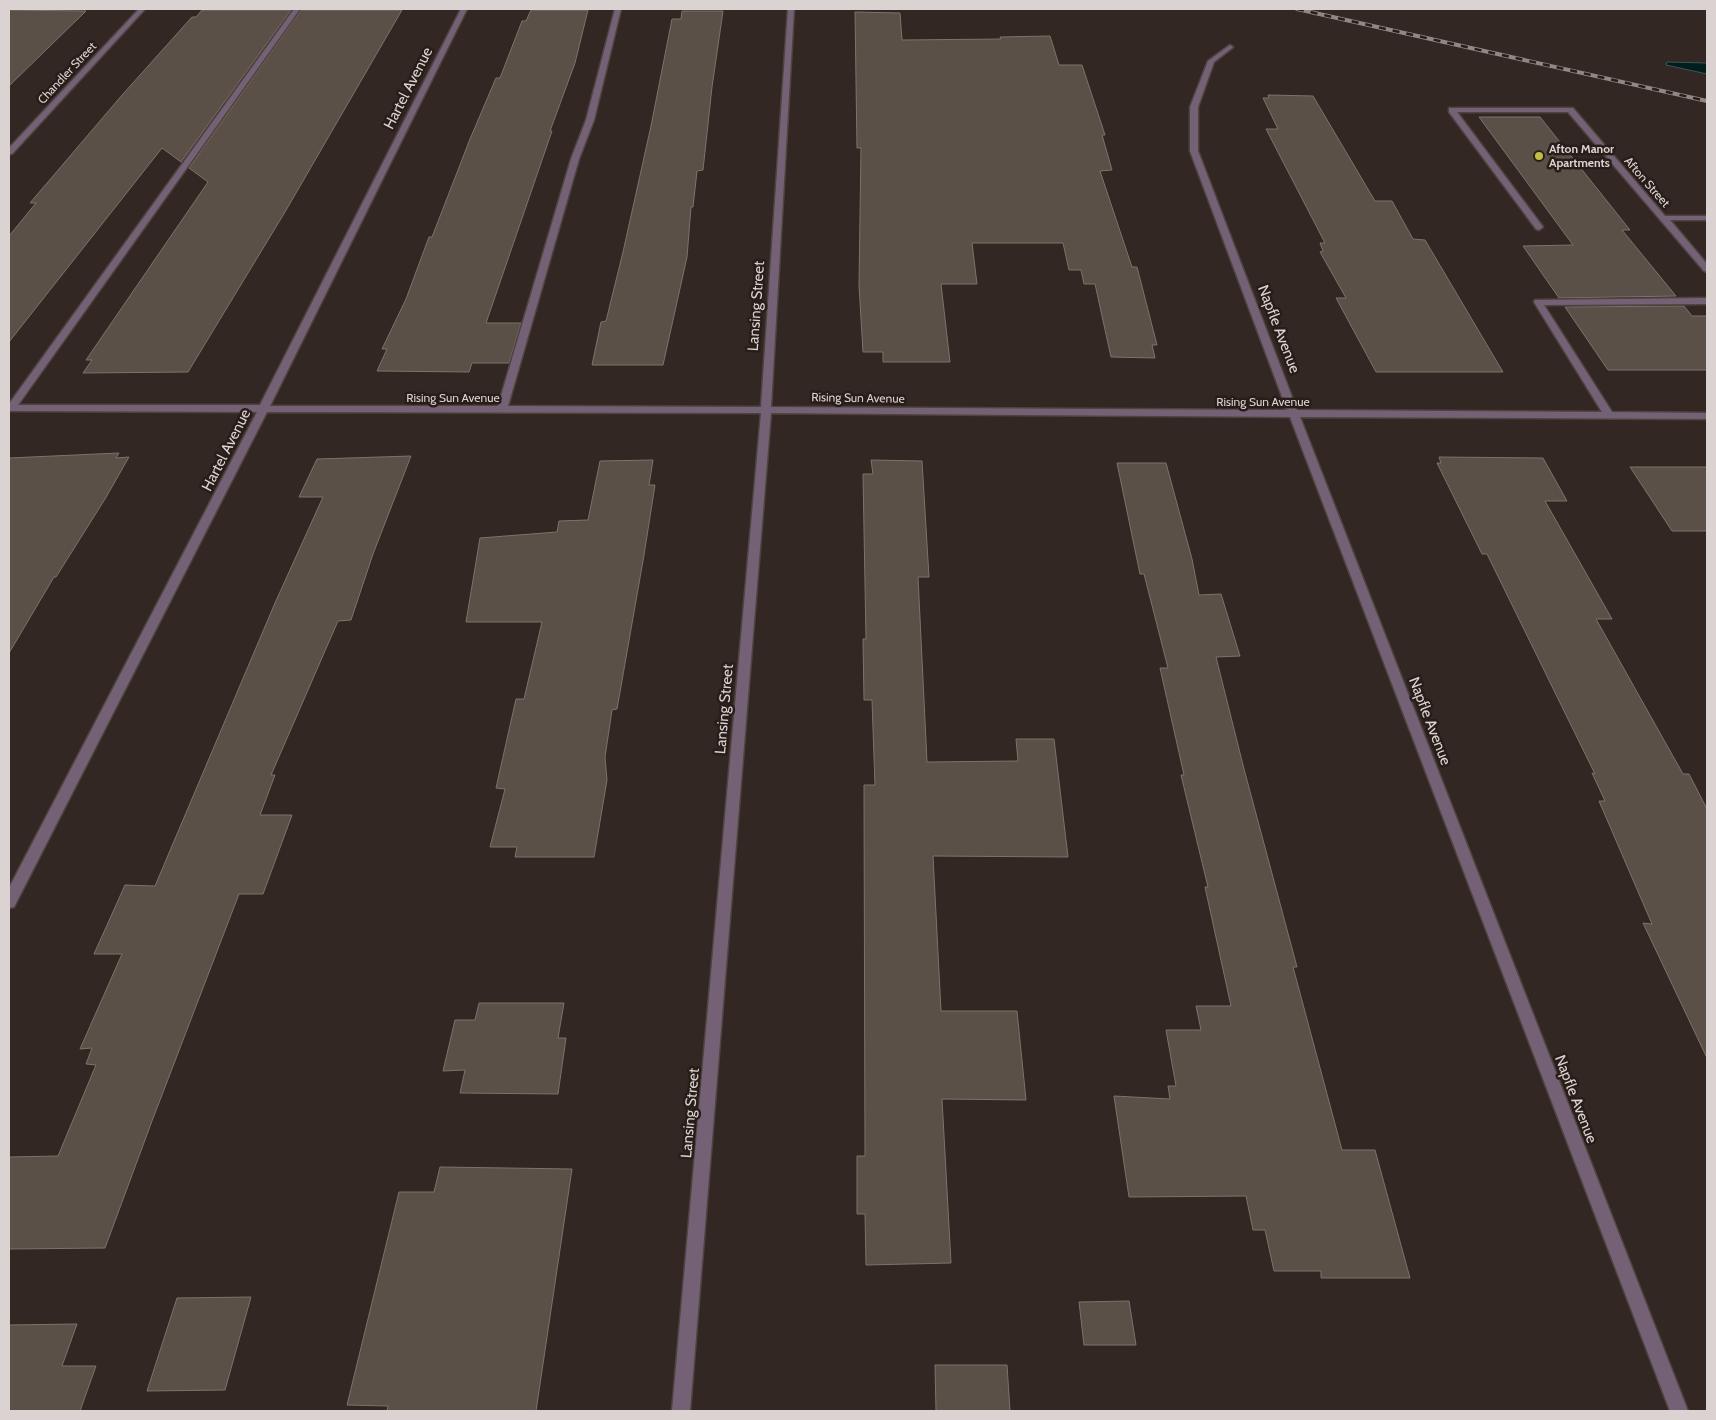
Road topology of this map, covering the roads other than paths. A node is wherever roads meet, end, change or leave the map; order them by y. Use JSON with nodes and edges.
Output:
{"nodes":[{"id":1,"x":142,"y":9,"type":"edge"},
{"id":2,"x":297,"y":9,"type":"edge"},
{"id":3,"x":464,"y":9,"type":"edge"},
{"id":4,"x":618,"y":9,"type":"edge"},
{"id":5,"x":791,"y":9,"type":"edge"},
{"id":6,"x":1230,"y":47,"type":"dead end"},
{"id":7,"x":9,"y":152,"type":"edge"},
{"id":8,"x":1664,"y":218,"type":"junction"},
{"id":9,"x":1707,"y":218,"type":"edge"},
{"id":10,"x":1540,"y":227,"type":"dead end"},
{"id":11,"x":1707,"y":269,"type":"edge"},
{"id":12,"x":1707,"y":301,"type":"edge"},
{"id":13,"x":10,"y":408,"type":"edge"},
{"id":14,"x":264,"y":409,"type":"junction"},
{"id":15,"x":501,"y":410,"type":"junction"},
{"id":16,"x":766,"y":410,"type":"junction"},
{"id":17,"x":1294,"y":415,"type":"junction"},
{"id":18,"x":1609,"y":416,"type":"junction"},
{"id":19,"x":1707,"y":416,"type":"edge"},
{"id":20,"x":9,"y":902,"type":"edge"},
{"id":21,"x":681,"y":1411,"type":"edge"},
{"id":22,"x":1679,"y":1411,"type":"edge"}],
"edges":[{"from":1,"to":7,"type":"street","name":"Chandler Street"},
{"from":2,"to":13,"type":"street"},
{"from":3,"to":14,"type":"street","name":"Hartel Avenue"},
{"from":4,"to":15,"type":"street"},
{"from":5,"to":16,"type":"street","name":"Lansing Street"},
{"from":6,"to":17,"type":"street","name":"Napfle Avenue"},
{"from":8,"to":9,"type":"street"},
{"from":8,"to":10,"type":"street","name":"Afton Street"},
{"from":8,"to":11,"type":"street","name":"Afton Street"},
{"from":12,"to":18,"type":"street"},
{"from":13,"to":14,"type":"street","name":"Rising Sun Avenue"},
{"from":14,"to":15,"type":"street","name":"Rising Sun Avenue"},
{"from":14,"to":20,"type":"street","name":"Hartel Avenue"},
{"from":15,"to":16,"type":"street","name":"Rising Sun Avenue"},
{"from":16,"to":17,"type":"street","name":"Rising Sun Avenue"},
{"from":16,"to":21,"type":"street","name":"Lansing Street"},
{"from":17,"to":18,"type":"street","name":"Rising Sun Avenue"},
{"from":17,"to":22,"type":"street","name":"Napfle Avenue"},
{"from":18,"to":19,"type":"street","name":"Rising Sun Avenue"}]}
